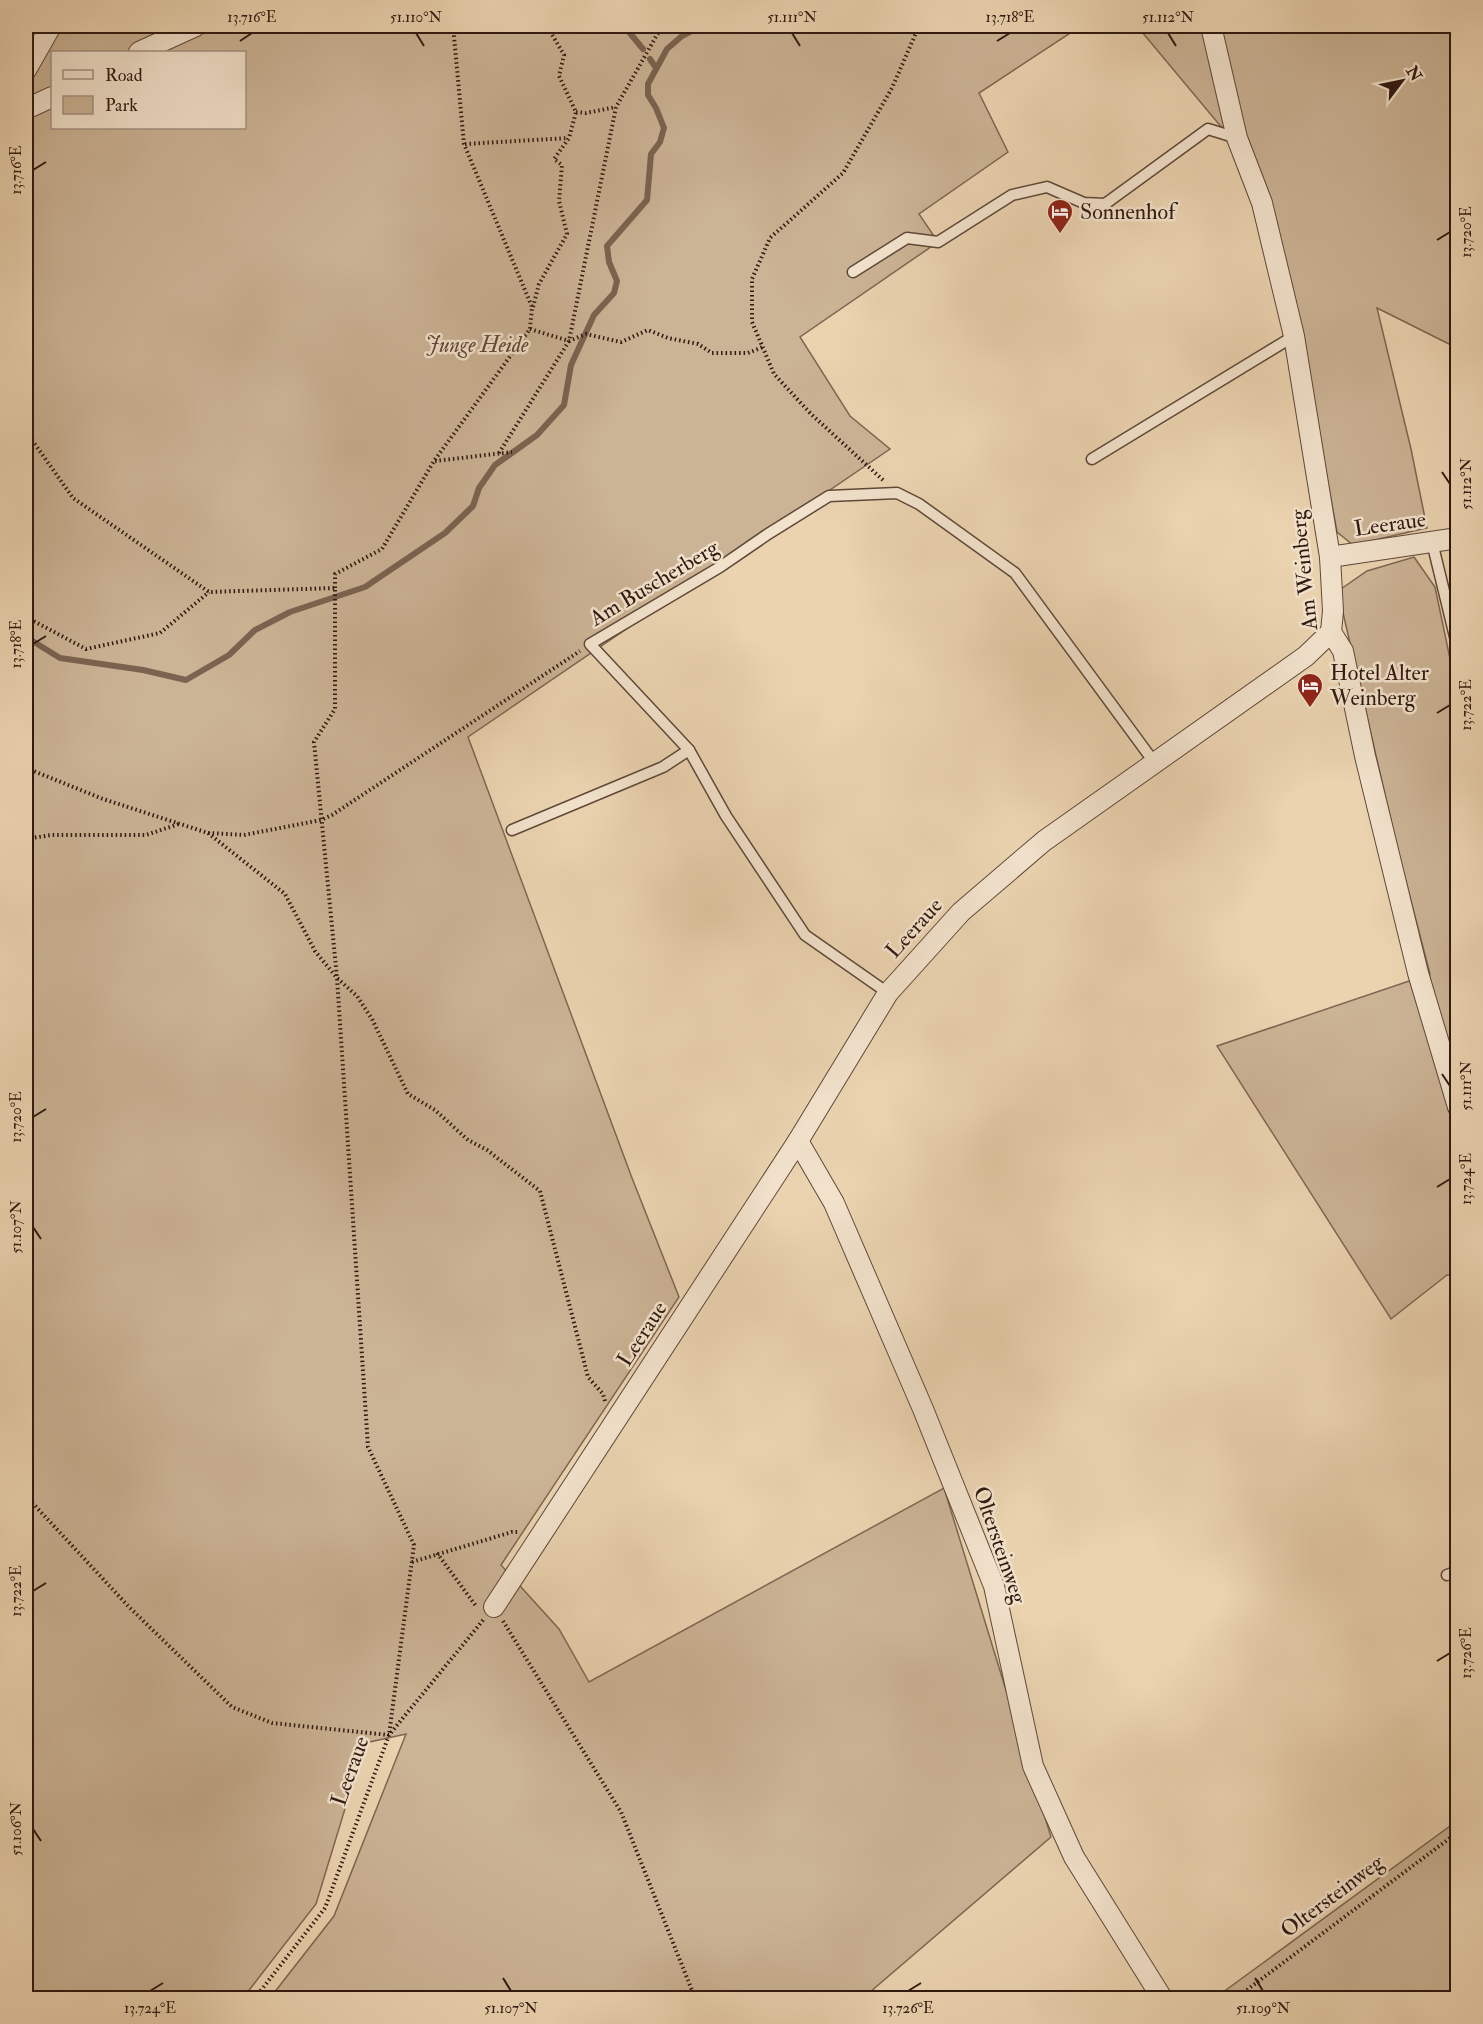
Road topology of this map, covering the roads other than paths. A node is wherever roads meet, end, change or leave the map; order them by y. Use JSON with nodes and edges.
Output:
{"nodes":[{"id":1,"x":51,"y":26,"type":"edge"},
{"id":2,"x":196,"y":26,"type":"edge"},
{"id":3,"x":1211,"y":26,"type":"edge"},
{"id":4,"x":141,"y":51,"type":"edge"},
{"id":5,"x":26,"y":70,"type":"edge"},
{"id":6,"x":51,"y":97,"type":"edge"},
{"id":7,"x":26,"y":109,"type":"edge"},
{"id":8,"x":1238,"y":138,"type":"junction"},
{"id":9,"x":853,"y":272,"type":"dead end"},
{"id":10,"x":1294,"y":336,"type":"junction"},
{"id":11,"x":1092,"y":459,"type":"dead end"},
{"id":12,"x":1458,"y":538,"type":"edge"},
{"id":13,"x":1432,"y":542,"type":"junction"},
{"id":14,"x":1330,"y":557,"type":"junction"},
{"id":15,"x":1331,"y":632,"type":"junction"},
{"id":16,"x":1458,"y":650,"type":"edge"},
{"id":17,"x":689,"y":750,"type":"junction"},
{"id":18,"x":1154,"y":762,"type":"junction"},
{"id":19,"x":512,"y":830,"type":"dead end"},
{"id":20,"x":888,"y":993,"type":"junction"},
{"id":21,"x":1458,"y":1107,"type":"edge"},
{"id":22,"x":798,"y":1141,"type":"junction"},
{"id":23,"x":489,"y":1613,"type":"road end"},
{"id":24,"x":1162,"y":1998,"type":"edge"}],
"edges":[{"from":1,"to":5,"type":"street"},
{"from":2,"to":4,"type":"street"},
{"from":3,"to":8,"type":"street","name":"Am Weinberg"},
{"from":6,"to":7,"type":"street"},
{"from":8,"to":9,"type":"lane"},
{"from":8,"to":10,"type":"street","name":"Am Weinberg"},
{"from":10,"to":11,"type":"lane"},
{"from":10,"to":14,"type":"street","name":"Am Weinberg"},
{"from":12,"to":13,"type":"street","name":"Leeraue"},
{"from":13,"to":14,"type":"street","name":"Leeraue"},
{"from":13,"to":16,"type":"lane"},
{"from":14,"to":15,"type":"street","name":"Am Weinberg"},
{"from":15,"to":18,"type":"street","name":"Leeraue"},
{"from":15,"to":21,"type":"street","name":"Am Weinberg"},
{"from":17,"to":18,"type":"lane","name":"Am Buscherberg"},
{"from":17,"to":19,"type":"lane"},
{"from":17,"to":20,"type":"lane","name":"Am Buscherberg"},
{"from":18,"to":20,"type":"street","name":"Leeraue"},
{"from":20,"to":22,"type":"street","name":"Leeraue"},
{"from":22,"to":23,"type":"street","name":"Leeraue"},
{"from":22,"to":24,"type":"street","name":"Oltersteinweg"}]}
